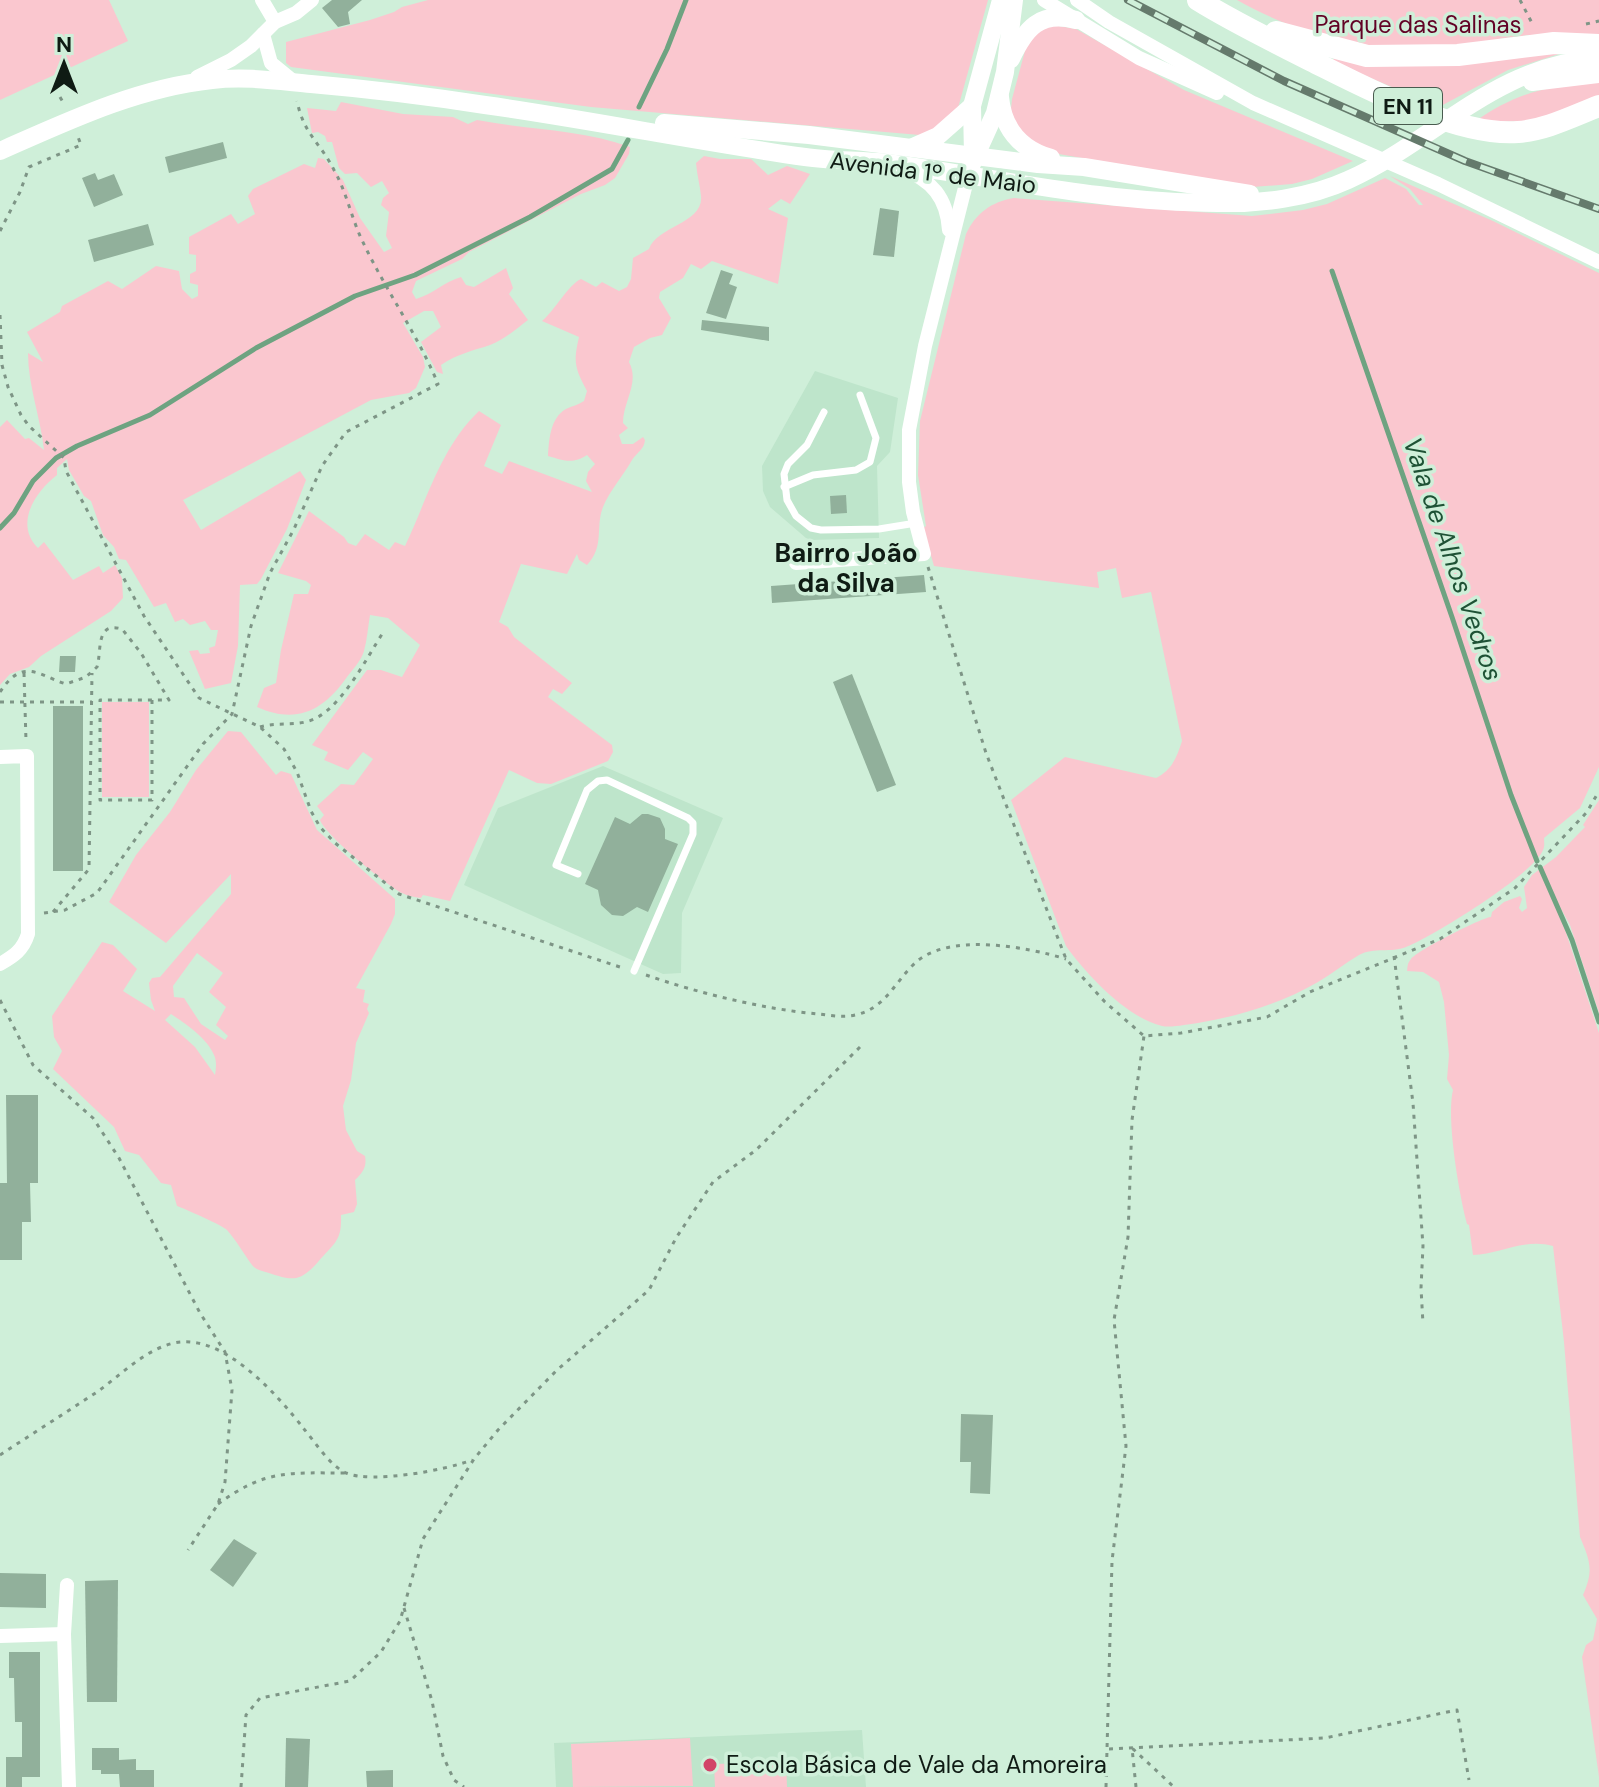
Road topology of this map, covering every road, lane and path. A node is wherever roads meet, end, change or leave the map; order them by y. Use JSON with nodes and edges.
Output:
{"nodes":[{"id":1,"x":262,"y":0,"type":"edge"},
{"id":2,"x":312,"y":0,"type":"edge"},
{"id":3,"x":1001,"y":0,"type":"edge"},
{"id":4,"x":1014,"y":0,"type":"edge"},
{"id":5,"x":1044,"y":0,"type":"edge"},
{"id":6,"x":1077,"y":0,"type":"edge"},
{"id":7,"x":1198,"y":0,"type":"edge"},
{"id":8,"x":1228,"y":19,"type":"junction"},
{"id":9,"x":1076,"y":20,"type":"junction"},
{"id":10,"x":275,"y":22,"type":"junction"},
{"id":11,"x":263,"y":34,"type":"junction"},
{"id":12,"x":1599,"y":45,"type":"edge"},
{"id":13,"x":1599,"y":59,"type":"edge"},
{"id":14,"x":1005,"y":72,"type":"junction"},
{"id":15,"x":1599,"y":74,"type":"edge"},
{"id":16,"x":296,"y":83,"type":"junction"},
{"id":17,"x":175,"y":86,"type":"junction"},
{"id":18,"x":1000,"y":91,"type":"junction"},
{"id":19,"x":1494,"y":91,"type":"junction"},
{"id":20,"x":972,"y":106,"type":"junction"},
{"id":21,"x":1599,"y":106,"type":"edge"},
{"id":22,"x":589,"y":119,"type":"junction"},
{"id":23,"x":1296,"y":123,"type":"junction"},
{"id":24,"x":910,"y":148,"type":"junction"},
{"id":25,"x":0,"y":151,"type":"edge"},
{"id":26,"x":973,"y":155,"type":"junction"},
{"id":27,"x":884,"y":163,"type":"junction"},
{"id":28,"x":29,"y":167,"type":"dead end"},
{"id":29,"x":1084,"y":167,"type":"junction"},
{"id":30,"x":968,"y":176,"type":"junction"},
{"id":31,"x":1281,"y":198,"type":"junction"},
{"id":32,"x":0,"y":231,"type":"edge"},
{"id":33,"x":950,"y":242,"type":"junction"},
{"id":34,"x":1599,"y":262,"type":"edge"},
{"id":35,"x":0,"y":315,"type":"edge"},
{"id":36,"x":860,"y":395,"type":"dead end"},
{"id":37,"x":824,"y":412,"type":"dead end"},
{"id":38,"x":784,"y":487,"type":"junction"},
{"id":39,"x":916,"y":523,"type":"junction"},
{"id":40,"x":924,"y":554,"type":"junction"},
{"id":41,"x":796,"y":563,"type":"dead end"},
{"id":42,"x":384,"y":631,"type":"dead end"},
{"id":43,"x":24,"y":673,"type":"junction"},
{"id":44,"x":92,"y":673,"type":"junction"},
{"id":45,"x":0,"y":692,"type":"edge"},
{"id":46,"x":152,"y":700,"type":"junction"},
{"id":47,"x":0,"y":702,"type":"edge"},
{"id":48,"x":24,"y":702,"type":"junction"},
{"id":49,"x":92,"y":702,"type":"junction"},
{"id":50,"x":232,"y":714,"type":"junction"},
{"id":51,"x":260,"y":727,"type":"junction"},
{"id":52,"x":27,"y":756,"type":"junction"},
{"id":53,"x":0,"y":757,"type":"edge"},
{"id":54,"x":1599,"y":791,"type":"edge"},
{"id":55,"x":578,"y":874,"type":"dead end"},
{"id":56,"x":52,"y":912,"type":"junction"},
{"id":57,"x":28,"y":913,"type":"junction"},
{"id":58,"x":1394,"y":956,"type":"junction"},
{"id":59,"x":1066,"y":959,"type":"junction"},
{"id":60,"x":0,"y":964,"type":"edge"},
{"id":61,"x":634,"y":971,"type":"junction"},
{"id":62,"x":0,"y":1000,"type":"edge"},
{"id":63,"x":1144,"y":1036,"type":"junction"},
{"id":64,"x":860,"y":1047,"type":"dead end"},
{"id":65,"x":1423,"y":1324,"type":"dead end"},
{"id":66,"x":225,"y":1352,"type":"junction"},
{"id":67,"x":0,"y":1455,"type":"edge"},
{"id":68,"x":474,"y":1459,"type":"junction"},
{"id":69,"x":347,"y":1473,"type":"junction"},
{"id":70,"x":218,"y":1504,"type":"junction"},
{"id":71,"x":188,"y":1550,"type":"dead end"},
{"id":72,"x":67,"y":1585,"type":"dead end"},
{"id":73,"x":403,"y":1605,"type":"junction"},
{"id":74,"x":64,"y":1634,"type":"junction"},
{"id":75,"x":0,"y":1636,"type":"edge"},
{"id":76,"x":1132,"y":1748,"type":"junction"},
{"id":77,"x":1109,"y":1749,"type":"junction"},
{"id":78,"x":1469,"y":1780,"type":"dead end"},
{"id":79,"x":69,"y":1787,"type":"edge"},
{"id":80,"x":241,"y":1787,"type":"edge"},
{"id":81,"x":464,"y":1787,"type":"edge"},
{"id":82,"x":1106,"y":1787,"type":"edge"},
{"id":83,"x":1136,"y":1787,"type":"edge"},
{"id":84,"x":1174,"y":1787,"type":"edge"}],
"edges":[{"from":1,"to":10,"type":"street"},
{"from":2,"to":10,"type":"street"},
{"from":3,"to":20,"type":"main road"},
{"from":4,"to":14,"type":"main road"},
{"from":5,"to":9,"type":"street"},
{"from":6,"to":23,"type":"street"},
{"from":7,"to":8,"type":"main road","number":"EN 11"},
{"from":8,"to":12,"type":"main road","number":"EN 11"},
{"from":8,"to":21,"type":"main road","number":"EN 11"},
{"from":9,"to":14,"type":"main road"},
{"from":9,"to":23,"type":"street"},
{"from":10,"to":11,"type":"street"},
{"from":11,"to":16,"type":"street"},
{"from":11,"to":17,"type":"street"},
{"from":13,"to":19,"type":"main road"},
{"from":14,"to":18,"type":"main road"},
{"from":15,"to":19,"type":"main road"},
{"from":16,"to":17,"type":"main road","name":"Avenida 1º de Maio"},
{"from":16,"to":22,"type":"main road","name":"Avenida 1º de Maio"},
{"from":16,"to":50,"type":"path"},
{"from":17,"to":25,"type":"main road","name":"Avenida 1º de Maio"},
{"from":18,"to":26,"type":"main road"},
{"from":18,"to":29,"type":"main road"},
{"from":19,"to":31,"type":"main road","name":"Avenida 1º de Maio"},
{"from":20,"to":24,"type":"main road"},
{"from":20,"to":26,"type":"main road"},
{"from":22,"to":24,"type":"main road","name":"Avenida 1º de Maio"},
{"from":22,"to":27,"type":"main road","name":"Avenida 1º de Maio"},
{"from":23,"to":34,"type":"street"},
{"from":24,"to":26,"type":"main road","name":"Avenida 1º de Maio"},
{"from":26,"to":29,"type":"main road","name":"Avenida 1º de Maio"},
{"from":26,"to":30,"type":"main road"},
{"from":27,"to":30,"type":"main road","name":"Avenida 1º de Maio"},
{"from":27,"to":33,"type":"street"},
{"from":28,"to":32,"type":"path"},
{"from":29,"to":31,"type":"main road","name":"Avenida 1º de Maio"},
{"from":30,"to":31,"type":"main road","name":"Avenida 1º de Maio"},
{"from":30,"to":33,"type":"street"},
{"from":33,"to":39,"type":"street"},
{"from":35,"to":50,"type":"path"},
{"from":36,"to":38,"type":"lane"},
{"from":37,"to":38,"type":"lane"},
{"from":38,"to":39,"type":"lane"},
{"from":39,"to":40,"type":"street"},
{"from":40,"to":41,"type":"street"},
{"from":40,"to":59,"type":"path"},
{"from":42,"to":51,"type":"path"},
{"from":43,"to":44,"type":"path"},
{"from":43,"to":45,"type":"path"},
{"from":43,"to":48,"type":"path"},
{"from":44,"to":46,"type":"path"},
{"from":44,"to":49,"type":"path"},
{"from":46,"to":46,"type":"path"},
{"from":47,"to":48,"type":"path"},
{"from":48,"to":49,"type":"path"},
{"from":48,"to":52,"type":"path"},
{"from":49,"to":56,"type":"path"},
{"from":50,"to":51,"type":"path"},
{"from":50,"to":56,"type":"path"},
{"from":51,"to":61,"type":"path"},
{"from":52,"to":53,"type":"street"},
{"from":52,"to":57,"type":"street"},
{"from":54,"to":58,"type":"path"},
{"from":55,"to":61,"type":"lane"},
{"from":56,"to":57,"type":"path"},
{"from":57,"to":60,"type":"street"},
{"from":58,"to":63,"type":"path"},
{"from":58,"to":65,"type":"path"},
{"from":59,"to":61,"type":"path"},
{"from":59,"to":63,"type":"path"},
{"from":62,"to":66,"type":"path"},
{"from":63,"to":77,"type":"path"},
{"from":64,"to":68,"type":"path"},
{"from":66,"to":67,"type":"path"},
{"from":66,"to":69,"type":"path"},
{"from":66,"to":70,"type":"path"},
{"from":68,"to":69,"type":"path"},
{"from":68,"to":73,"type":"path"},
{"from":69,"to":70,"type":"path"},
{"from":70,"to":71,"type":"path"},
{"from":72,"to":74,"type":"street"},
{"from":73,"to":80,"type":"path"},
{"from":73,"to":81,"type":"path"},
{"from":74,"to":75,"type":"street"},
{"from":74,"to":79,"type":"street"},
{"from":76,"to":77,"type":"path"},
{"from":76,"to":78,"type":"path"},
{"from":76,"to":83,"type":"path"},
{"from":76,"to":84,"type":"path"},
{"from":77,"to":82,"type":"path"}]}
